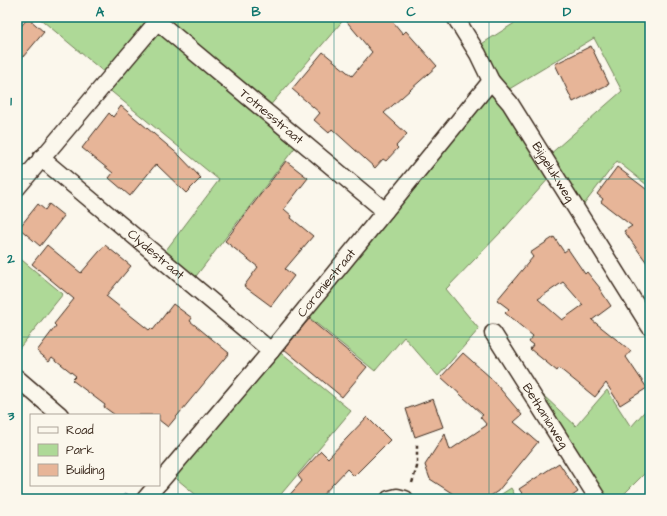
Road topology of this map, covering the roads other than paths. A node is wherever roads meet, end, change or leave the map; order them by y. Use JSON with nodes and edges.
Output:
{"nodes":[{"id":1,"x":455,"y":17,"type":"edge"},
{"id":2,"x":159,"y":19,"type":"edge"},
{"id":3,"x":492,"y":81,"type":"junction"},
{"id":4,"x":41,"y":158,"type":"junction"},
{"id":5,"x":17,"y":188,"type":"edge"},
{"id":6,"x":385,"y":211,"type":"junction"},
{"id":7,"x":650,"y":327,"type":"edge"},
{"id":8,"x":493,"y":333,"type":"dead end"},
{"id":9,"x":271,"y":350,"type":"junction"},
{"id":10,"x":17,"y":378,"type":"edge"},
{"id":11,"x":59,"y":414,"type":"edge"},
{"id":12,"x":160,"y":479,"type":"edge"},
{"id":13,"x":408,"y":493,"type":"edge"},
{"id":14,"x":389,"y":499,"type":"edge"},
{"id":15,"x":598,"y":499,"type":"edge"}],
"edges":[{"from":1,"to":3,"type":"street","name":"Bijgelukweg"},
{"from":2,"to":4,"type":"street"},
{"from":2,"to":6,"type":"street","name":"Totnesstraat"},
{"from":3,"to":6,"type":"street","name":"Coroniestraat"},
{"from":3,"to":7,"type":"street","name":"Bijgelukweg"},
{"from":4,"to":5,"type":"street"},
{"from":4,"to":9,"type":"street","name":"Clydestraat"},
{"from":6,"to":9,"type":"street","name":"Coroniestraat"},
{"from":8,"to":15,"type":"street","name":"Bethaniaweg"},
{"from":9,"to":12,"type":"street","name":"Coroniestraat"},
{"from":10,"to":11,"type":"street"},
{"from":13,"to":14,"type":"street"}]}
